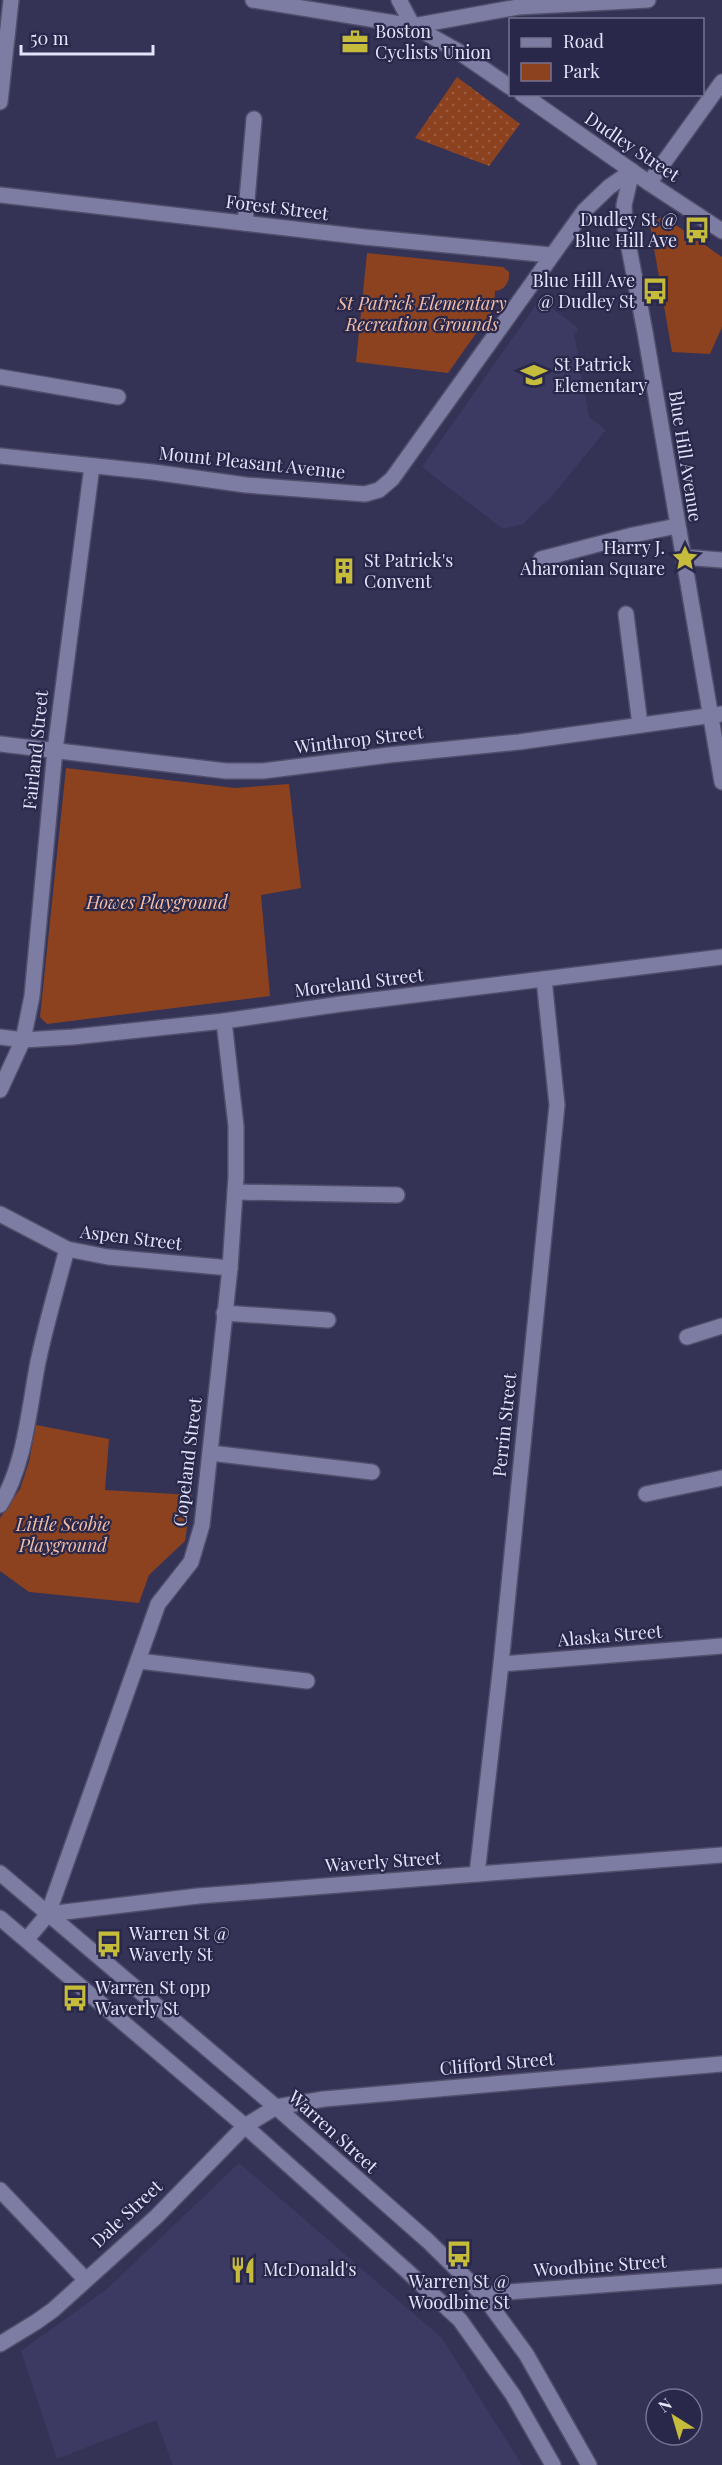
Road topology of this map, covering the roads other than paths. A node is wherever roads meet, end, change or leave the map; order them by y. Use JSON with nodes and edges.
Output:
{"nodes":[{"id":1,"x":11,"y":0,"type":"edge"},
{"id":2,"x":253,"y":0,"type":"edge"},
{"id":3,"x":399,"y":0,"type":"edge"},
{"id":4,"x":648,"y":0,"type":"edge"},
{"id":5,"x":413,"y":27,"type":"junction"},
{"id":6,"x":722,"y":82,"type":"edge"},
{"id":7,"x":509,"y":86,"type":"edge"},
{"id":8,"x":525,"y":96,"type":"edge"},
{"id":9,"x":0,"y":102,"type":"edge"},
{"id":10,"x":255,"y":119,"type":"dead end"},
{"id":11,"x":632,"y":171,"type":"junction"},
{"id":12,"x":648,"y":183,"type":"junction"},
{"id":13,"x":0,"y":195,"type":"edge"},
{"id":14,"x":245,"y":224,"type":"junction"},
{"id":15,"x":722,"y":231,"type":"edge"},
{"id":16,"x":551,"y":255,"type":"junction"},
{"id":17,"x":0,"y":377,"type":"edge"},
{"id":18,"x":118,"y":397,"type":"dead end"},
{"id":19,"x":0,"y":456,"type":"edge"},
{"id":20,"x":92,"y":465,"type":"junction"},
{"id":21,"x":677,"y":526,"type":"junction"},
{"id":22,"x":683,"y":557,"type":"junction"},
{"id":23,"x":541,"y":559,"type":"dead end"},
{"id":24,"x":722,"y":560,"type":"edge"},
{"id":25,"x":626,"y":614,"type":"dead end"},
{"id":26,"x":716,"y":714,"type":"edge"},
{"id":27,"x":640,"y":725,"type":"junction"},
{"id":28,"x":0,"y":744,"type":"edge"},
{"id":29,"x":55,"y":750,"type":"junction"},
{"id":30,"x":722,"y":782,"type":"edge"},
{"id":31,"x":722,"y":957,"type":"edge"},
{"id":32,"x":544,"y":979,"type":"junction"},
{"id":33,"x":224,"y":1021,"type":"junction"},
{"id":34,"x":0,"y":1037,"type":"edge"},
{"id":35,"x":22,"y":1040,"type":"junction"},
{"id":36,"x":0,"y":1090,"type":"edge"},
{"id":37,"x":235,"y":1192,"type":"junction"},
{"id":38,"x":397,"y":1195,"type":"dead end"},
{"id":39,"x":0,"y":1214,"type":"edge"},
{"id":40,"x":67,"y":1249,"type":"junction"},
{"id":41,"x":230,"y":1268,"type":"junction"},
{"id":42,"x":224,"y":1313,"type":"junction"},
{"id":43,"x":328,"y":1320,"type":"dead end"},
{"id":44,"x":722,"y":1326,"type":"edge"},
{"id":45,"x":687,"y":1336,"type":"dead end"},
{"id":46,"x":210,"y":1453,"type":"junction"},
{"id":47,"x":372,"y":1472,"type":"dead end"},
{"id":48,"x":722,"y":1478,"type":"edge"},
{"id":49,"x":646,"y":1494,"type":"dead end"},
{"id":50,"x":0,"y":1505,"type":"edge"},
{"id":51,"x":722,"y":1646,"type":"edge"},
{"id":52,"x":139,"y":1661,"type":"junction"},
{"id":53,"x":501,"y":1664,"type":"junction"},
{"id":54,"x":307,"y":1681,"type":"dead end"},
{"id":55,"x":722,"y":1854,"type":"edge"},
{"id":56,"x":0,"y":1873,"type":"edge"},
{"id":57,"x":477,"y":1874,"type":"junction"},
{"id":58,"x":48,"y":1914,"type":"junction"},
{"id":59,"x":0,"y":1918,"type":"edge"},
{"id":60,"x":27,"y":1939,"type":"junction"},
{"id":61,"x":722,"y":2064,"type":"edge"},
{"id":62,"x":276,"y":2107,"type":"junction"},
{"id":63,"x":245,"y":2126,"type":"junction"},
{"id":64,"x":0,"y":2190,"type":"edge"},
{"id":65,"x":722,"y":2276,"type":"edge"},
{"id":66,"x":85,"y":2279,"type":"junction"},
{"id":67,"x":482,"y":2294,"type":"junction"},
{"id":68,"x":0,"y":2344,"type":"edge"},
{"id":69,"x":553,"y":2465,"type":"edge"},
{"id":70,"x":589,"y":2465,"type":"edge"}],
"edges":[{"from":1,"to":9,"type":"street"},
{"from":2,"to":5,"type":"street"},
{"from":3,"to":5,"type":"street"},
{"from":4,"to":5,"type":"street"},
{"from":5,"to":7,"type":"street"},
{"from":6,"to":12,"type":"street"},
{"from":8,"to":11,"type":"street","name":"Dudley Street"},
{"from":10,"to":14,"type":"street"},
{"from":11,"to":12,"type":"street","name":"Dudley Street"},
{"from":11,"to":16,"type":"street","name":"Mount Pleasant Avenue"},
{"from":11,"to":21,"type":"street","name":"Blue Hill Avenue"},
{"from":12,"to":15,"type":"street","name":"Dudley Street"},
{"from":13,"to":14,"type":"street","name":"Forest Street"},
{"from":14,"to":16,"type":"street","name":"Forest Street"},
{"from":16,"to":20,"type":"street","name":"Mount Pleasant Avenue"},
{"from":17,"to":18,"type":"street"},
{"from":19,"to":20,"type":"street","name":"Mount Pleasant Avenue"},
{"from":20,"to":29,"type":"street","name":"Fairland Street"},
{"from":21,"to":22,"type":"street","name":"Blue Hill Avenue"},
{"from":21,"to":23,"type":"street"},
{"from":22,"to":24,"type":"street"},
{"from":22,"to":26,"type":"street","name":"Blue Hill Avenue"},
{"from":25,"to":27,"type":"street"},
{"from":26,"to":27,"type":"street","name":"Winthrop Street"},
{"from":26,"to":30,"type":"street","name":"Blue Hill Avenue"},
{"from":27,"to":29,"type":"street","name":"Winthrop Street"},
{"from":28,"to":29,"type":"street","name":"Winthrop Street"},
{"from":29,"to":35,"type":"street","name":"Fairland Street"},
{"from":31,"to":32,"type":"street","name":"Moreland Street"},
{"from":32,"to":33,"type":"street","name":"Moreland Street"},
{"from":32,"to":53,"type":"street","name":"Perrin Street"},
{"from":33,"to":35,"type":"street","name":"Moreland Street"},
{"from":33,"to":37,"type":"street","name":"Copeland Street"},
{"from":34,"to":35,"type":"street","name":"Moreland Street"},
{"from":35,"to":36,"type":"street","name":"Fairland Street"},
{"from":37,"to":38,"type":"street"},
{"from":37,"to":41,"type":"street","name":"Copeland Street"},
{"from":39,"to":40,"type":"street","name":"Aspen Street"},
{"from":40,"to":41,"type":"street","name":"Aspen Street"},
{"from":40,"to":50,"type":"street"},
{"from":41,"to":42,"type":"street","name":"Copeland Street"},
{"from":42,"to":43,"type":"street"},
{"from":42,"to":46,"type":"street","name":"Copeland Street"},
{"from":44,"to":45,"type":"street"},
{"from":46,"to":47,"type":"street"},
{"from":46,"to":52,"type":"street","name":"Copeland Street"},
{"from":48,"to":49,"type":"street"},
{"from":51,"to":53,"type":"street","name":"Alaska Street"},
{"from":52,"to":54,"type":"street"},
{"from":52,"to":58,"type":"street","name":"Copeland Street"},
{"from":53,"to":57,"type":"street","name":"Perrin Street"},
{"from":55,"to":57,"type":"street","name":"Waverly Street"},
{"from":56,"to":58,"type":"street","name":"Warren Street"},
{"from":57,"to":58,"type":"street","name":"Waverly Street"},
{"from":58,"to":60,"type":"street"},
{"from":58,"to":62,"type":"street","name":"Warren Street"},
{"from":59,"to":60,"type":"street"},
{"from":60,"to":63,"type":"street"},
{"from":61,"to":62,"type":"street","name":"Clifford Street"},
{"from":62,"to":63,"type":"street","name":"Dale Street"},
{"from":62,"to":67,"type":"street","name":"Warren Street"},
{"from":63,"to":66,"type":"street","name":"Dale Street"},
{"from":63,"to":69,"type":"street"},
{"from":64,"to":66,"type":"street"},
{"from":65,"to":67,"type":"street","name":"Woodbine Street"},
{"from":66,"to":68,"type":"street","name":"Dale Street"},
{"from":67,"to":70,"type":"street","name":"Warren Street"}]}
